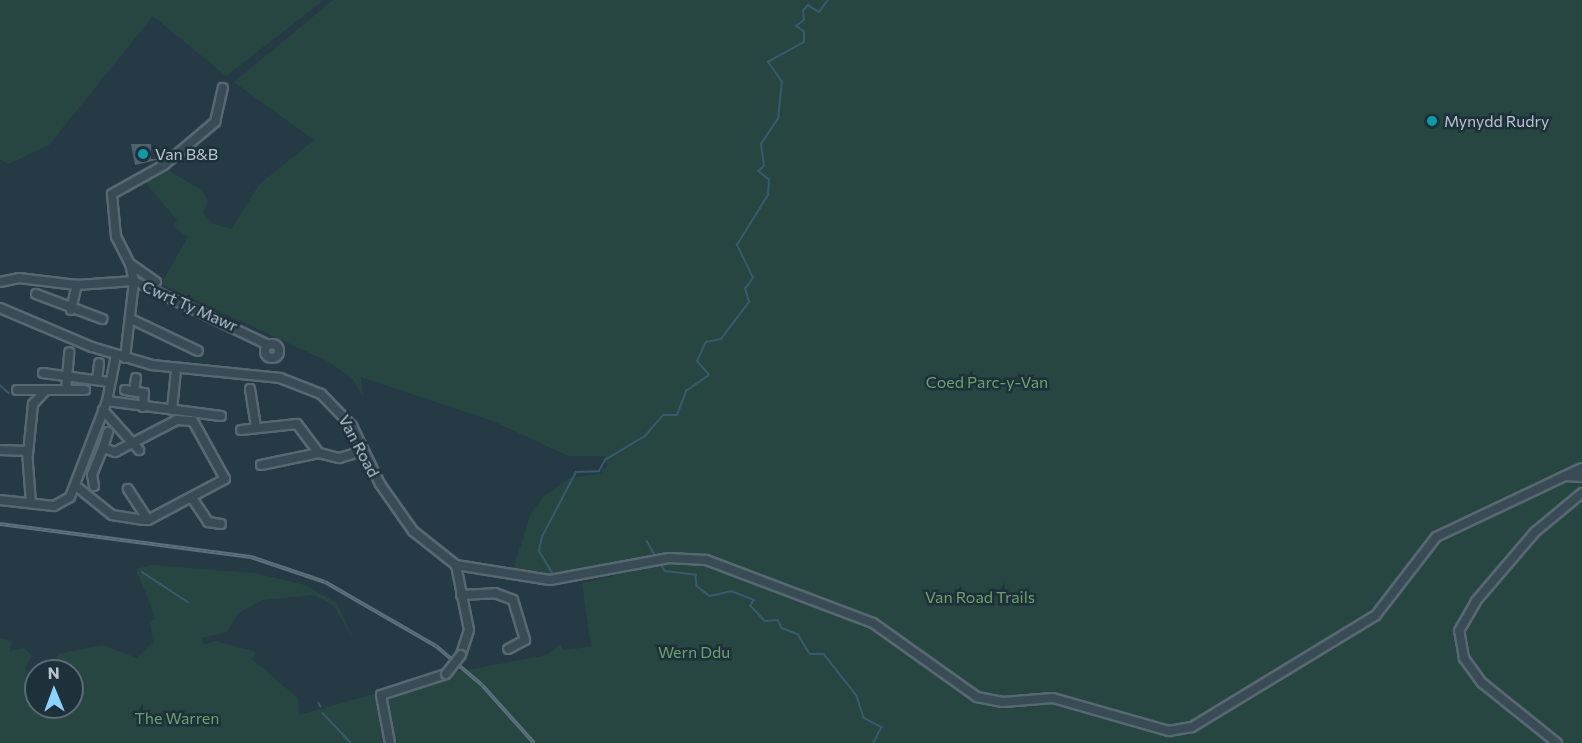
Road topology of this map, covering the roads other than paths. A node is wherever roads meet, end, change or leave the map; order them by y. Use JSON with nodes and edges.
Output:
{"nodes":[{"id":1,"x":223,"y":88,"type":"dead end"},
{"id":2,"x":130,"y":264,"type":"junction"},
{"id":3,"x":134,"y":281,"type":"junction"},
{"id":4,"x":0,"y":282,"type":"edge"},
{"id":5,"x":156,"y":282,"type":"dead end"},
{"id":6,"x":77,"y":285,"type":"junction"},
{"id":7,"x":36,"y":294,"type":"dead end"},
{"id":8,"x":71,"y":310,"type":"junction"},
{"id":9,"x":1,"y":312,"type":"edge"},
{"id":10,"x":102,"y":319,"type":"dead end"},
{"id":11,"x":131,"y":319,"type":"junction"},
{"id":12,"x":268,"y":345,"type":"dead end"},
{"id":13,"x":198,"y":351,"type":"dead end"},
{"id":14,"x":69,"y":352,"type":"dead end"},
{"id":15,"x":116,"y":355,"type":"junction"},
{"id":16,"x":125,"y":358,"type":"junction"},
{"id":17,"x":99,"y":363,"type":"dead end"},
{"id":18,"x":176,"y":370,"type":"junction"},
{"id":19,"x":43,"y":373,"type":"dead end"},
{"id":20,"x":67,"y":376,"type":"junction"},
{"id":21,"x":136,"y":378,"type":"dead end"},
{"id":22,"x":97,"y":380,"type":"junction"},
{"id":23,"x":109,"y":382,"type":"junction"},
{"id":24,"x":250,"y":388,"type":"dead end"},
{"id":25,"x":17,"y":390,"type":"dead end"},
{"id":26,"x":46,"y":390,"type":"junction"},
{"id":27,"x":66,"y":390,"type":"junction"},
{"id":28,"x":85,"y":390,"type":"dead end"},
{"id":29,"x":125,"y":390,"type":"dead end"},
{"id":30,"x":135,"y":392,"type":"junction"},
{"id":31,"x":106,"y":401,"type":"junction"},
{"id":32,"x":143,"y":407,"type":"junction"},
{"id":33,"x":103,"y":410,"type":"junction"},
{"id":34,"x":172,"y":410,"type":"junction"},
{"id":35,"x":221,"y":416,"type":"dead end"},
{"id":36,"x":256,"y":427,"type":"junction"},
{"id":37,"x":241,"y":430,"type":"dead end"},
{"id":38,"x":108,"y":432,"type":"dead end"},
{"id":39,"x":137,"y":446,"type":"junction"},
{"id":40,"x":103,"y":448,"type":"junction"},
{"id":41,"x":0,"y":450,"type":"edge"},
{"id":42,"x":363,"y":451,"type":"junction"},
{"id":43,"x":319,"y":453,"type":"junction"},
{"id":44,"x":28,"y":454,"type":"junction"},
{"id":45,"x":261,"y":465,"type":"dead end"},
{"id":46,"x":1582,"y":468,"type":"edge"},
{"id":47,"x":1563,"y":476,"type":"junction"},
{"id":48,"x":1582,"y":477,"type":"edge"},
{"id":49,"x":76,"y":486,"type":"junction"},
{"id":50,"x":94,"y":486,"type":"dead end"},
{"id":51,"x":128,"y":489,"type":"dead end"},
{"id":52,"x":1582,"y":493,"type":"edge"},
{"id":53,"x":192,"y":498,"type":"junction"},
{"id":54,"x":0,"y":500,"type":"edge"},
{"id":55,"x":31,"y":503,"type":"junction"},
{"id":56,"x":144,"y":520,"type":"junction"},
{"id":57,"x":221,"y":524,"type":"dead end"},
{"id":58,"x":456,"y":565,"type":"junction"},
{"id":59,"x":461,"y":595,"type":"junction"},
{"id":60,"x":508,"y":650,"type":"dead end"},
{"id":61,"x":390,"y":743,"type":"edge"},
{"id":62,"x":1557,"y":743,"type":"edge"}],
"edges":[{"from":1,"to":2,"type":"street"},
{"from":2,"to":3,"type":"street"},
{"from":2,"to":5,"type":"street"},
{"from":3,"to":6,"type":"street","name":"Cwrt Ty Mawr"},
{"from":3,"to":11,"type":"street"},
{"from":3,"to":12,"type":"street","name":"Cwrt Ty Mawr"},
{"from":4,"to":6,"type":"street","name":"Cwrt Ty Mawr"},
{"from":6,"to":8,"type":"street"},
{"from":7,"to":8,"type":"street"},
{"from":8,"to":10,"type":"street"},
{"from":9,"to":15,"type":"street","name":"Van Road"},
{"from":11,"to":13,"type":"street"},
{"from":11,"to":16,"type":"street"},
{"from":14,"to":20,"type":"street"},
{"from":15,"to":16,"type":"street","name":"Van Road"},
{"from":15,"to":23,"type":"street"},
{"from":16,"to":18,"type":"street","name":"Van Road"},
{"from":17,"to":22,"type":"street"},
{"from":18,"to":34,"type":"street"},
{"from":18,"to":42,"type":"street","name":"Van Road"},
{"from":19,"to":20,"type":"street"},
{"from":20,"to":22,"type":"street"},
{"from":20,"to":27,"type":"street"},
{"from":21,"to":30,"type":"street"},
{"from":22,"to":23,"type":"street"},
{"from":23,"to":31,"type":"street"},
{"from":24,"to":36,"type":"street"},
{"from":25,"to":26,"type":"street"},
{"from":26,"to":27,"type":"street"},
{"from":26,"to":44,"type":"street"},
{"from":27,"to":28,"type":"street"},
{"from":29,"to":30,"type":"street"},
{"from":30,"to":32,"type":"street"},
{"from":31,"to":32,"type":"street"},
{"from":31,"to":33,"type":"street"},
{"from":32,"to":34,"type":"street"},
{"from":33,"to":39,"type":"street"},
{"from":33,"to":49,"type":"street"},
{"from":34,"to":35,"type":"street"},
{"from":36,"to":37,"type":"street"},
{"from":36,"to":43,"type":"street"},
{"from":38,"to":40,"type":"street"},
{"from":39,"to":40,"type":"street"},
{"from":39,"to":53,"type":"street"},
{"from":40,"to":50,"type":"street"},
{"from":41,"to":44,"type":"street"},
{"from":42,"to":43,"type":"street"},
{"from":42,"to":58,"type":"street","name":"Van Road"},
{"from":43,"to":45,"type":"street"},
{"from":44,"to":55,"type":"street"},
{"from":46,"to":47,"type":"street","name":"Van Road"},
{"from":47,"to":48,"type":"street"},
{"from":47,"to":58,"type":"street","name":"Van Road"},
{"from":49,"to":55,"type":"street"},
{"from":49,"to":56,"type":"street"},
{"from":51,"to":56,"type":"street"},
{"from":52,"to":62,"type":"street"},
{"from":53,"to":56,"type":"street"},
{"from":53,"to":57,"type":"street"},
{"from":54,"to":55,"type":"street"},
{"from":58,"to":59,"type":"street"},
{"from":59,"to":60,"type":"street"},
{"from":59,"to":61,"type":"street","bridge":true}]}
